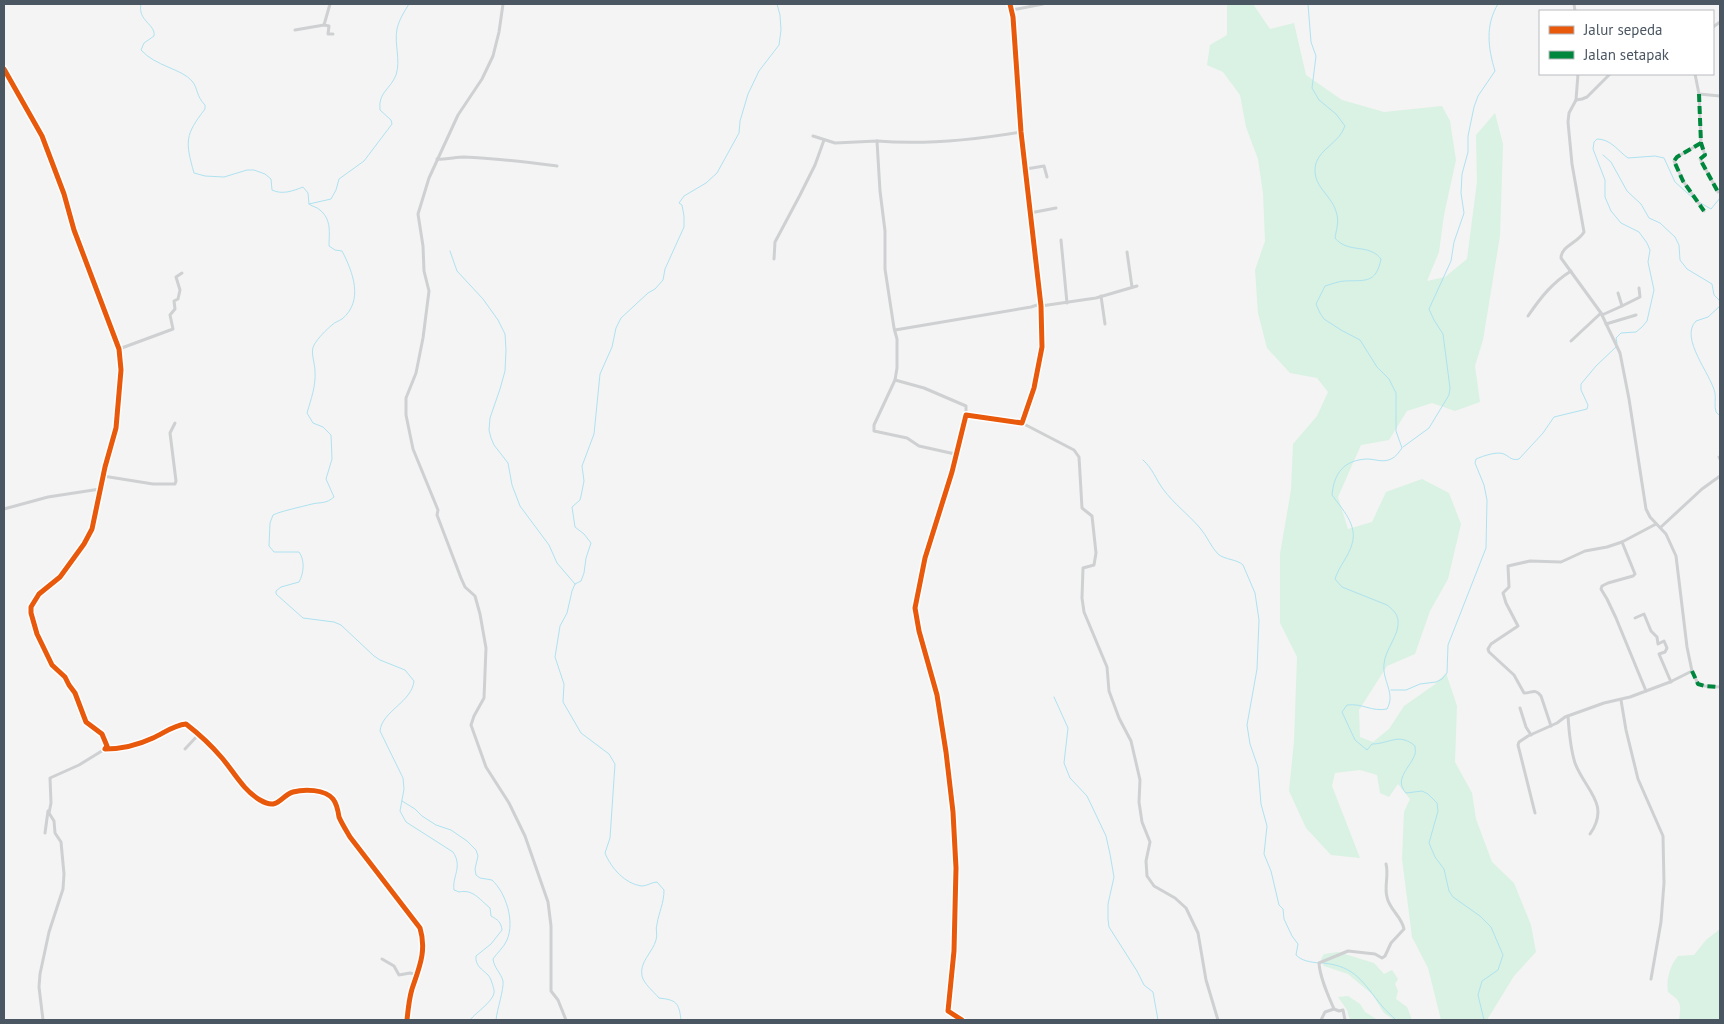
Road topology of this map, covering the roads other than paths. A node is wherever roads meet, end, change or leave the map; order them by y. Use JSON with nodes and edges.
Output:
{"nodes":[{"id":1,"x":330,"y":4,"type":"edge"},
{"id":2,"x":503,"y":4,"type":"edge"},
{"id":3,"x":1010,"y":4,"type":"edge"},
{"id":4,"x":1043,"y":4,"type":"edge"},
{"id":5,"x":1012,"y":10,"type":"junction"},
{"id":6,"x":324,"y":25,"type":"junction"},
{"id":7,"x":295,"y":30,"type":"dead end"},
{"id":8,"x":332,"y":34,"type":"dead end"},
{"id":9,"x":4,"y":69,"type":"edge"},
{"id":10,"x":1578,"y":75,"type":"edge"},
{"id":11,"x":1609,"y":75,"type":"edge"},
{"id":12,"x":1695,"y":75,"type":"edge"},
{"id":13,"x":1699,"y":94,"type":"junction"},
{"id":14,"x":1720,"y":96,"type":"edge"},
{"id":15,"x":1576,"y":100,"type":"junction"},
{"id":16,"x":1021,"y":132,"type":"junction"},
{"id":17,"x":813,"y":136,"type":"dead end"},
{"id":18,"x":824,"y":140,"type":"junction"},
{"id":19,"x":877,"y":141,"type":"junction"},
{"id":20,"x":1701,"y":143,"type":"junction"},
{"id":21,"x":437,"y":159,"type":"junction"},
{"id":22,"x":557,"y":166,"type":"dead end"},
{"id":23,"x":1026,"y":169,"type":"junction"},
{"id":24,"x":1046,"y":177,"type":"dead end"},
{"id":25,"x":1718,"y":192,"type":"dead end"},
{"id":26,"x":1056,"y":208,"type":"dead end"},
{"id":27,"x":1704,"y":211,"type":"dead end"},
{"id":28,"x":1029,"y":213,"type":"junction"},
{"id":29,"x":1061,"y":240,"type":"dead end"},
{"id":30,"x":1127,"y":252,"type":"dead end"},
{"id":31,"x":774,"y":259,"type":"dead end"},
{"id":32,"x":1571,"y":271,"type":"junction"},
{"id":33,"x":182,"y":273,"type":"dead end"},
{"id":34,"x":1136,"y":286,"type":"dead end"},
{"id":35,"x":1132,"y":287,"type":"junction"},
{"id":36,"x":1639,"y":288,"type":"dead end"},
{"id":37,"x":1618,"y":293,"type":"dead end"},
{"id":38,"x":1101,"y":296,"type":"junction"},
{"id":39,"x":1067,"y":304,"type":"junction"},
{"id":40,"x":1040,"y":305,"type":"junction"},
{"id":41,"x":1622,"y":306,"type":"junction"},
{"id":42,"x":1602,"y":314,"type":"junction"},
{"id":43,"x":1636,"y":315,"type":"dead end"},
{"id":44,"x":1528,"y":316,"type":"dead end"},
{"id":45,"x":1105,"y":324,"type":"dead end"},
{"id":46,"x":1606,"y":324,"type":"junction"},
{"id":47,"x":895,"y":330,"type":"junction"},
{"id":48,"x":1571,"y":341,"type":"dead end"},
{"id":49,"x":119,"y":350,"type":"junction"},
{"id":50,"x":895,"y":380,"type":"junction"},
{"id":51,"x":966,"y":415,"type":"junction"},
{"id":52,"x":175,"y":423,"type":"dead end"},
{"id":53,"x":1022,"y":423,"type":"junction"},
{"id":54,"x":955,"y":454,"type":"junction"},
{"id":55,"x":103,"y":476,"type":"junction"},
{"id":56,"x":1719,"y":478,"type":"edge"},
{"id":57,"x":100,"y":489,"type":"junction"},
{"id":58,"x":4,"y":509,"type":"edge"},
{"id":59,"x":1656,"y":524,"type":"junction"},
{"id":60,"x":1661,"y":527,"type":"junction"},
{"id":61,"x":1622,"y":542,"type":"junction"},
{"id":62,"x":1635,"y":618,"type":"dead end"},
{"id":63,"x":1692,"y":671,"type":"junction"},
{"id":64,"x":1671,"y":682,"type":"junction"},
{"id":65,"x":1720,"y":687,"type":"edge"},
{"id":66,"x":1646,"y":691,"type":"junction"},
{"id":67,"x":1621,"y":700,"type":"junction"},
{"id":68,"x":1520,"y":708,"type":"dead end"},
{"id":69,"x":1568,"y":716,"type":"junction"},
{"id":70,"x":1551,"y":726,"type":"junction"},
{"id":71,"x":199,"y":734,"type":"junction"},
{"id":72,"x":1531,"y":734,"type":"junction"},
{"id":73,"x":106,"y":749,"type":"junction"},
{"id":74,"x":185,"y":749,"type":"dead end"},
{"id":75,"x":50,"y":809,"type":"junction"},
{"id":76,"x":1535,"y":813,"type":"dead end"},
{"id":77,"x":45,"y":832,"type":"dead end"},
{"id":78,"x":1590,"y":834,"type":"dead end"},
{"id":79,"x":1386,"y":864,"type":"dead end"},
{"id":80,"x":382,"y":959,"type":"dead end"},
{"id":81,"x":418,"y":975,"type":"junction"},
{"id":82,"x":1651,"y":979,"type":"dead end"},
{"id":83,"x":1334,"y":1009,"type":"junction"},
{"id":84,"x":43,"y":1020,"type":"edge"},
{"id":85,"x":406,"y":1020,"type":"edge"},
{"id":86,"x":566,"y":1020,"type":"edge"},
{"id":87,"x":962,"y":1020,"type":"edge"},
{"id":88,"x":1218,"y":1020,"type":"edge"},
{"id":89,"x":1321,"y":1020,"type":"edge"},
{"id":90,"x":1345,"y":1020,"type":"edge"}],
"edges":[{"from":1,"to":6,"type":"street"},
{"from":2,"to":21,"type":"street"},
{"from":3,"to":5,"type":"street"},
{"from":4,"to":5,"type":"street"},
{"from":5,"to":16,"type":"street"},
{"from":6,"to":7,"type":"street"},
{"from":6,"to":8,"type":"street"},
{"from":9,"to":49,"type":"street"},
{"from":10,"to":15,"type":"street"},
{"from":11,"to":15,"type":"street"},
{"from":12,"to":13,"type":"street"},
{"from":13,"to":14,"type":"street"},
{"from":13,"to":20,"type":"street"},
{"from":15,"to":32,"type":"street"},
{"from":16,"to":19,"type":"street"},
{"from":16,"to":23,"type":"street"},
{"from":17,"to":18,"type":"street"},
{"from":18,"to":19,"type":"street"},
{"from":18,"to":31,"type":"street"},
{"from":19,"to":47,"type":"street"},
{"from":20,"to":25,"type":"street"},
{"from":20,"to":27,"type":"street"},
{"from":21,"to":22,"type":"street"},
{"from":21,"to":86,"type":"street"},
{"from":23,"to":24,"type":"street"},
{"from":23,"to":28,"type":"street"},
{"from":26,"to":28,"type":"street"},
{"from":28,"to":40,"type":"street"},
{"from":29,"to":39,"type":"street"},
{"from":30,"to":35,"type":"street"},
{"from":32,"to":42,"type":"street"},
{"from":32,"to":44,"type":"street"},
{"from":33,"to":49,"type":"street"},
{"from":34,"to":35,"type":"street"},
{"from":35,"to":38,"type":"street"},
{"from":36,"to":41,"type":"street"},
{"from":37,"to":41,"type":"street"},
{"from":38,"to":39,"type":"street"},
{"from":38,"to":45,"type":"street"},
{"from":39,"to":40,"type":"street"},
{"from":40,"to":47,"type":"street"},
{"from":40,"to":53,"type":"street"},
{"from":41,"to":42,"type":"street"},
{"from":42,"to":46,"type":"street"},
{"from":42,"to":48,"type":"street"},
{"from":43,"to":46,"type":"street"},
{"from":46,"to":59,"type":"street"},
{"from":47,"to":50,"type":"street"},
{"from":49,"to":55,"type":"street"},
{"from":50,"to":51,"type":"street"},
{"from":50,"to":54,"type":"street"},
{"from":51,"to":53,"type":"street"},
{"from":51,"to":54,"type":"street"},
{"from":52,"to":55,"type":"street"},
{"from":53,"to":88,"type":"street"},
{"from":54,"to":87,"type":"street"},
{"from":55,"to":57,"type":"street"},
{"from":56,"to":60,"type":"street"},
{"from":57,"to":58,"type":"street"},
{"from":57,"to":73,"type":"street"},
{"from":59,"to":60,"type":"street"},
{"from":59,"to":61,"type":"street"},
{"from":60,"to":63,"type":"street"},
{"from":61,"to":66,"type":"street"},
{"from":61,"to":70,"type":"street"},
{"from":62,"to":64,"type":"street"},
{"from":63,"to":64,"type":"street"},
{"from":63,"to":65,"type":"street"},
{"from":64,"to":66,"type":"street"},
{"from":66,"to":67,"type":"street"},
{"from":67,"to":69,"type":"street"},
{"from":67,"to":82,"type":"street"},
{"from":68,"to":72,"type":"street"},
{"from":69,"to":70,"type":"street"},
{"from":69,"to":78,"type":"street"},
{"from":70,"to":72,"type":"street"},
{"from":71,"to":73,"type":"street"},
{"from":71,"to":74,"type":"street"},
{"from":71,"to":81,"type":"street"},
{"from":72,"to":76,"type":"street"},
{"from":73,"to":75,"type":"street"},
{"from":75,"to":77,"type":"street"},
{"from":75,"to":84,"type":"street"},
{"from":79,"to":83,"type":"street"},
{"from":80,"to":81,"type":"street"},
{"from":81,"to":85,"type":"street"},
{"from":83,"to":89,"type":"street"},
{"from":83,"to":90,"type":"street"}]}
